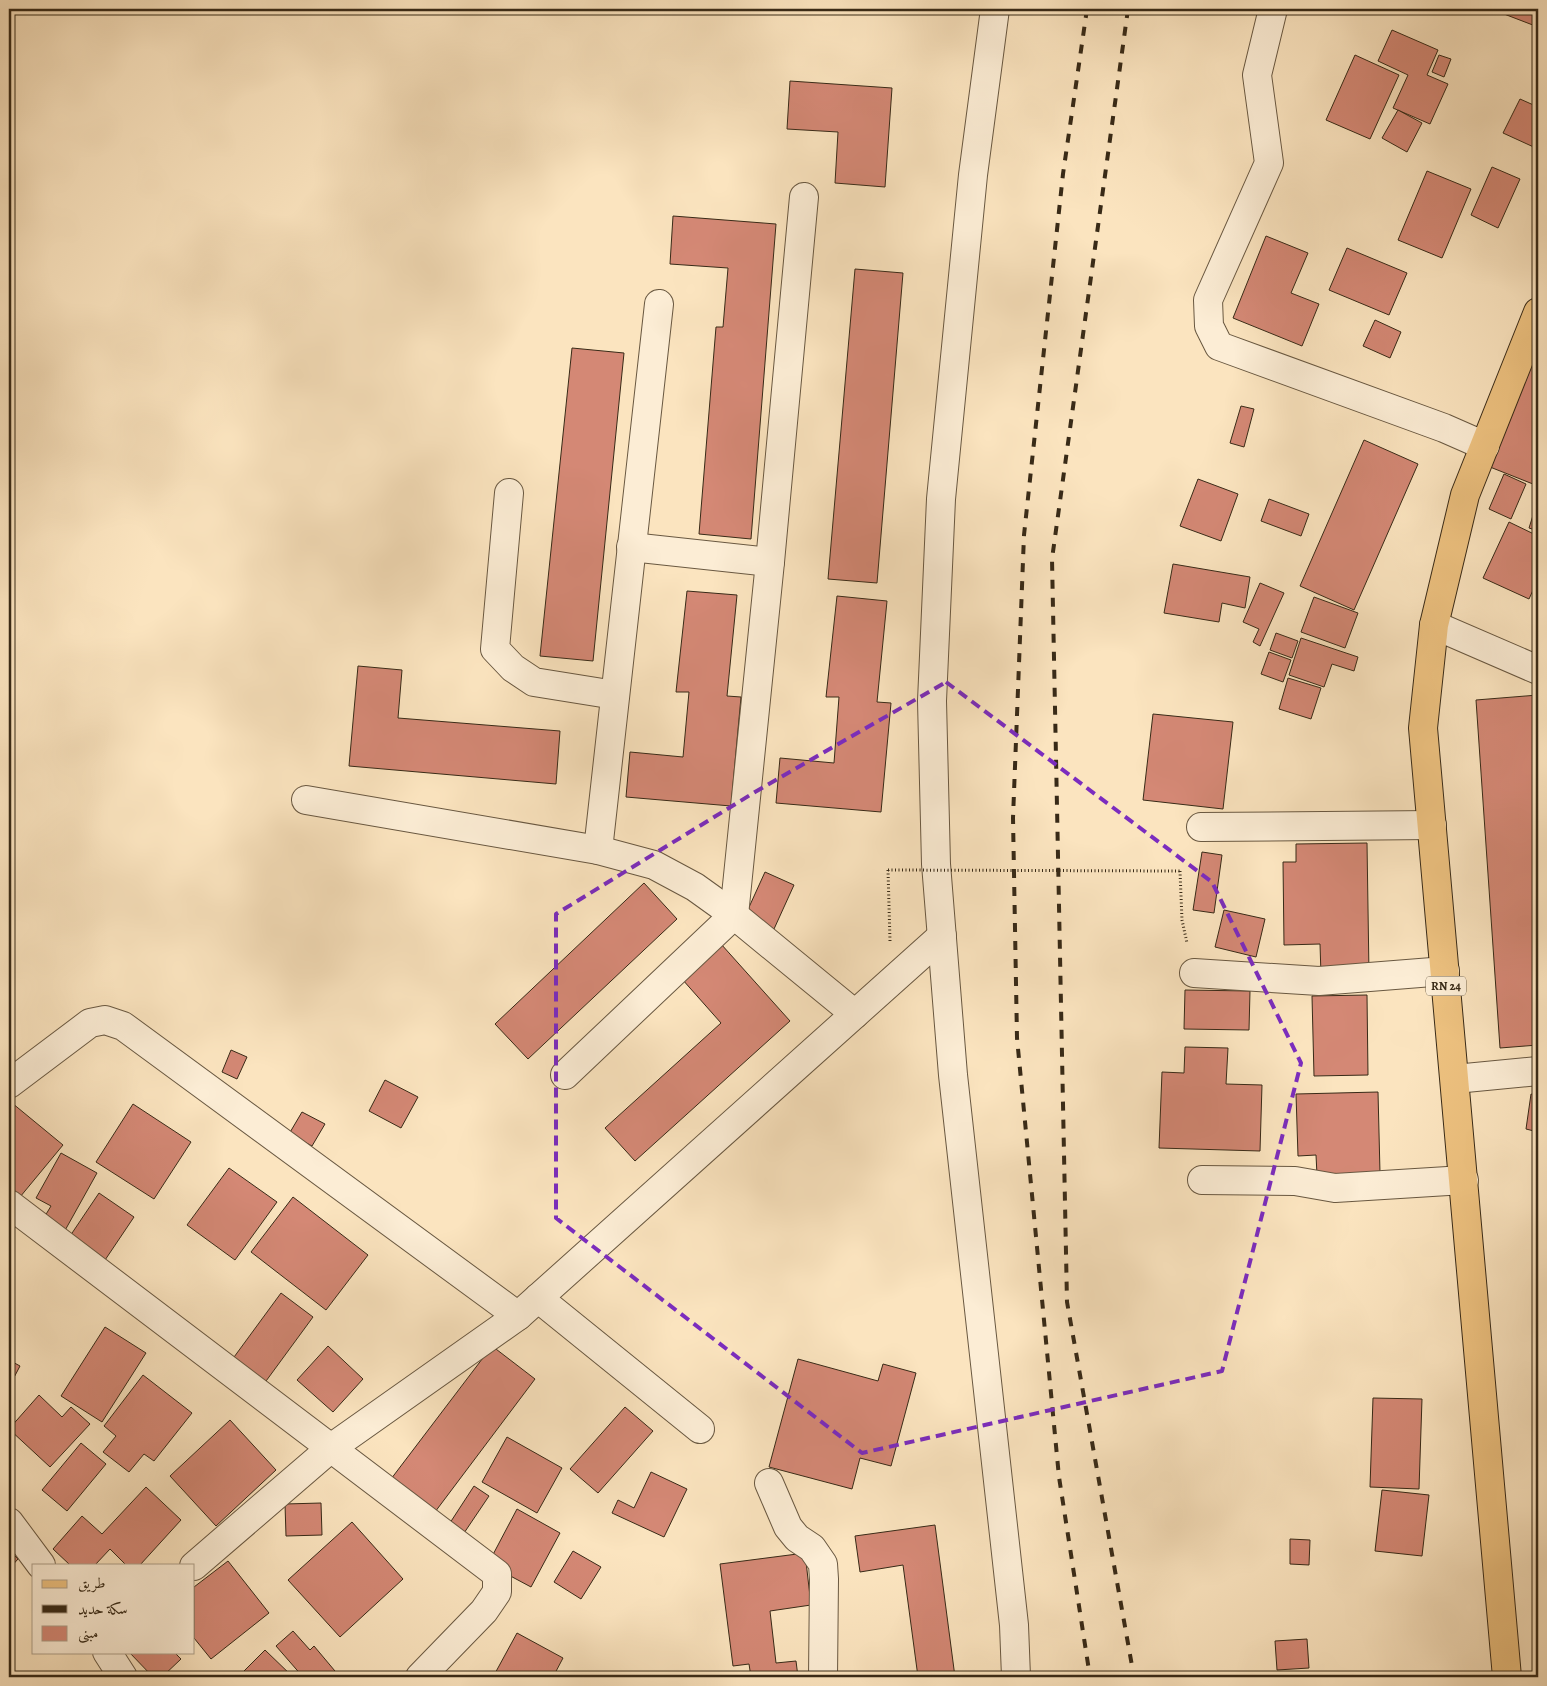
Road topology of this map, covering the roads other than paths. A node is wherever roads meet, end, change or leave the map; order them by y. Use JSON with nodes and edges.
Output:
{"nodes":[{"id":1,"x":995,"y":9,"type":"edge"},
{"id":2,"x":1273,"y":9,"type":"edge"},
{"id":3,"x":804,"y":197,"type":"dead end"},
{"id":4,"x":658,"y":304,"type":"dead end"},
{"id":5,"x":1538,"y":312,"type":"edge"},
{"id":6,"x":1485,"y":446,"type":"junction"},
{"id":7,"x":509,"y":493,"type":"dead end"},
{"id":8,"x":631,"y":547,"type":"junction"},
{"id":9,"x":770,"y":562,"type":"junction"},
{"id":10,"x":1434,"y":625,"type":"junction"},
{"id":11,"x":1538,"y":670,"type":"edge"},
{"id":12,"x":615,"y":695,"type":"junction"},
{"id":13,"x":306,"y":800,"type":"dead end"},
{"id":14,"x":1432,"y":825,"type":"junction"},
{"id":15,"x":1201,"y":827,"type":"dead end"},
{"id":16,"x":598,"y":850,"type":"junction"},
{"id":17,"x":734,"y":915,"type":"junction"},
{"id":18,"x":942,"y":936,"type":"junction"},
{"id":19,"x":1445,"y":971,"type":"junction"},
{"id":20,"x":1194,"y":973,"type":"dead end"},
{"id":21,"x":855,"y":1014,"type":"junction"},
{"id":22,"x":1538,"y":1070,"type":"edge"},
{"id":23,"x":564,"y":1075,"type":"dead end"},
{"id":24,"x":1455,"y":1079,"type":"junction"},
{"id":25,"x":9,"y":1084,"type":"edge"},
{"id":26,"x":1202,"y":1180,"type":"dead end"},
{"id":27,"x":1464,"y":1180,"type":"junction"},
{"id":28,"x":9,"y":1204,"type":"edge"},
{"id":29,"x":538,"y":1298,"type":"junction"},
{"id":30,"x":518,"y":1316,"type":"junction"},
{"id":31,"x":700,"y":1429,"type":"dead end"},
{"id":32,"x":331,"y":1448,"type":"junction"},
{"id":33,"x":769,"y":1483,"type":"dead end"},
{"id":34,"x":9,"y":1522,"type":"edge"},
{"id":35,"x":40,"y":1564,"type":"edge"},
{"id":36,"x":195,"y":1565,"type":"edge"},
{"id":37,"x":108,"y":1654,"type":"edge"},
{"id":38,"x":123,"y":1677,"type":"edge"},
{"id":39,"x":420,"y":1677,"type":"edge"},
{"id":40,"x":823,"y":1677,"type":"edge"},
{"id":41,"x":1016,"y":1677,"type":"edge"},
{"id":42,"x":1507,"y":1677,"type":"edge"}],
"edges":[{"from":1,"to":18,"type":"street"},
{"from":2,"to":6,"type":"street"},
{"from":3,"to":9,"type":"street"},
{"from":4,"to":8,"type":"street"},
{"from":5,"to":6,"type":"main road","number":"RN 24"},
{"from":6,"to":10,"type":"main road","number":"RN 24"},
{"from":7,"to":12,"type":"street"},
{"from":8,"to":9,"type":"street"},
{"from":8,"to":12,"type":"street"},
{"from":9,"to":17,"type":"street"},
{"from":10,"to":11,"type":"street"},
{"from":10,"to":14,"type":"main road","number":"RN 24"},
{"from":12,"to":16,"type":"street"},
{"from":13,"to":16,"type":"street"},
{"from":14,"to":15,"type":"street"},
{"from":14,"to":19,"type":"main road","number":"RN 24"},
{"from":16,"to":17,"type":"street"},
{"from":17,"to":21,"type":"street"},
{"from":17,"to":23,"type":"street"},
{"from":18,"to":21,"type":"street"},
{"from":18,"to":41,"type":"street"},
{"from":19,"to":20,"type":"street"},
{"from":19,"to":24,"type":"main road","number":"RN 24"},
{"from":21,"to":29,"type":"street"},
{"from":22,"to":24,"type":"street"},
{"from":24,"to":27,"type":"main road","number":"RN 24"},
{"from":25,"to":30,"type":"street"},
{"from":26,"to":27,"type":"street"},
{"from":27,"to":42,"type":"main road","number":"RN 24"},
{"from":28,"to":32,"type":"street"},
{"from":29,"to":30,"type":"street"},
{"from":29,"to":31,"type":"street"},
{"from":30,"to":32,"type":"street"},
{"from":32,"to":36,"type":"street"},
{"from":32,"to":39,"type":"street"},
{"from":33,"to":40,"type":"street"},
{"from":34,"to":35,"type":"street"},
{"from":37,"to":38,"type":"street"}]}
